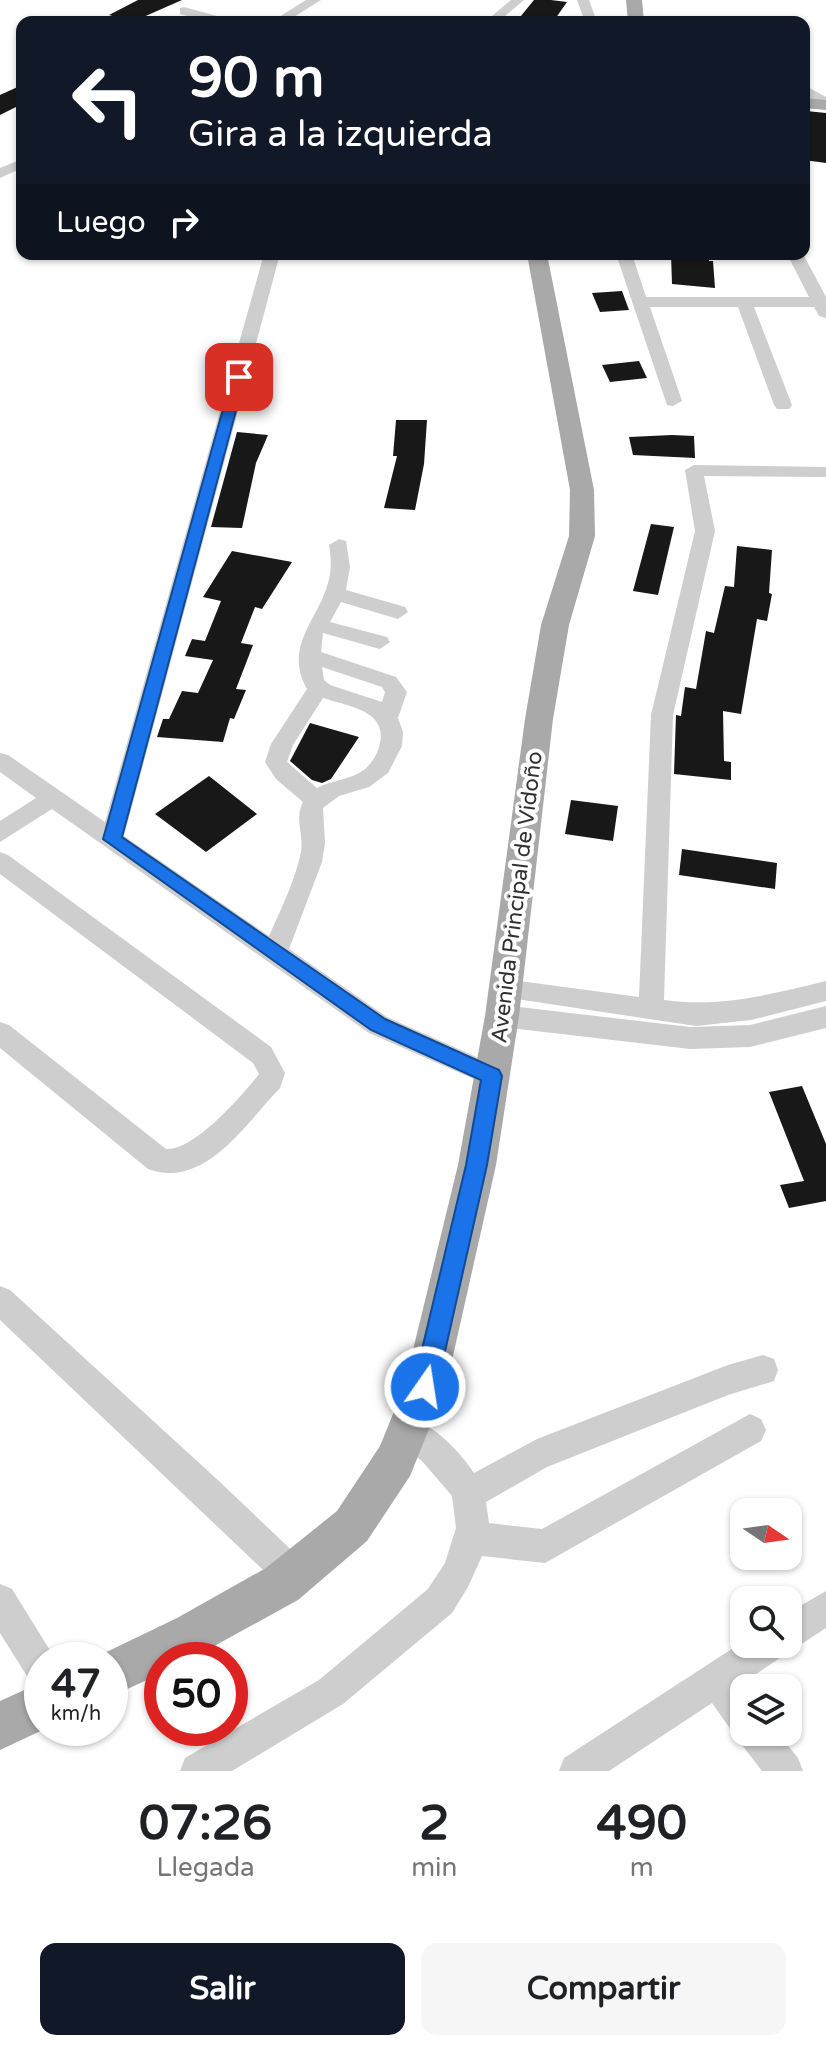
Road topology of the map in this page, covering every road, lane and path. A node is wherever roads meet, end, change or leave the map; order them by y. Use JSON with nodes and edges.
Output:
{"nodes":[{"id":1,"x":315,"y":0,"type":"edge"},
{"id":2,"x":330,"y":0,"type":"edge"},
{"id":3,"x":518,"y":0,"type":"edge"},
{"id":4,"x":531,"y":0,"type":"edge"},
{"id":5,"x":184,"y":11,"type":"dead end"},
{"id":6,"x":202,"y":16,"type":"edge"},
{"id":7,"x":297,"y":16,"type":"edge"},
{"id":8,"x":300,"y":16,"type":"edge"},
{"id":9,"x":498,"y":16,"type":"edge"},
{"id":10,"x":511,"y":16,"type":"edge"},
{"id":11,"x":270,"y":260,"type":"edge"},
{"id":12,"x":538,"y":260,"type":"edge"},
{"id":13,"x":626,"y":260,"type":"edge"},
{"id":14,"x":806,"y":260,"type":"edge"},
{"id":15,"x":810,"y":260,"type":"edge"},
{"id":16,"x":826,"y":278,"type":"edge"},
{"id":17,"x":640,"y":302,"type":"junction"},
{"id":18,"x":744,"y":302,"type":"junction"},
{"id":19,"x":824,"y":307,"type":"edge"},
{"id":20,"x":673,"y":401,"type":"dead end"},
{"id":21,"x":783,"y":405,"type":"dead end"},
{"id":22,"x":826,"y":472,"type":"edge"},
{"id":23,"x":339,"y":545,"type":"dead end"},
{"id":24,"x":335,"y":594,"type":"junction"},
{"id":25,"x":398,"y":612,"type":"dead end"},
{"id":26,"x":318,"y":625,"type":"junction"},
{"id":27,"x":380,"y":642,"type":"dead end"},
{"id":28,"x":313,"y":657,"type":"junction"},
{"id":29,"x":318,"y":690,"type":"junction"},
{"id":30,"x":387,"y":718,"type":"junction"},
{"id":31,"x":0,"y":761,"type":"edge"},
{"id":32,"x":52,"y":798,"type":"junction"},
{"id":33,"x":316,"y":801,"type":"junction"},
{"id":34,"x":0,"y":833,"type":"edge"},
{"id":35,"x":112,"y":839,"type":"junction"},
{"id":36,"x":0,"y":861,"type":"edge"},
{"id":37,"x":275,"y":952,"type":"junction"},
{"id":38,"x":826,"y":991,"type":"edge"},
{"id":39,"x":504,"y":1002,"type":"junction"},
{"id":40,"x":651,"y":1010,"type":"junction"},
{"id":41,"x":826,"y":1017,"type":"edge"},
{"id":42,"x":0,"y":1033,"type":"edge"},
{"id":43,"x":492,"y":1076,"type":"junction"},
{"id":44,"x":0,"y":1300,"type":"edge"},
{"id":45,"x":763,"y":1370,"type":"dead end"},
{"id":46,"x":750,"y":1430,"type":"dead end"},
{"id":47,"x":408,"y":1431,"type":"junction"},
{"id":48,"x":468,"y":1494,"type":"junction"},
{"id":49,"x":473,"y":1538,"type":"junction"},
{"id":50,"x":293,"y":1575,"type":"junction"},
{"id":51,"x":0,"y":1601,"type":"edge"},
{"id":52,"x":826,"y":1608,"type":"edge"},
{"id":53,"x":802,"y":1624,"type":"edge"},
{"id":54,"x":25,"y":1642,"type":"edge"},
{"id":55,"x":750,"y":1658,"type":"edge"},
{"id":56,"x":128,"y":1665,"type":"edge"},
{"id":57,"x":716,"y":1680,"type":"junction"},
{"id":58,"x":730,"y":1698,"type":"edge"},
{"id":59,"x":24,"y":1715,"type":"edge"},
{"id":60,"x":0,"y":1726,"type":"edge"},
{"id":61,"x":766,"y":1746,"type":"edge"},
{"id":62,"x":198,"y":1771,"type":"edge"},
{"id":63,"x":577,"y":1771,"type":"edge"},
{"id":64,"x":785,"y":1771,"type":"edge"}],
"edges":[{"from":1,"to":7,"type":"street"},
{"from":2,"to":8,"type":"street"},
{"from":3,"to":9,"type":"street"},
{"from":4,"to":10,"type":"street"},
{"from":5,"to":6,"type":"street"},
{"from":11,"to":35,"type":"street"},
{"from":12,"to":39,"type":"main road","name":"Avenida Principal de Vidoño"},
{"from":13,"to":17,"type":"street"},
{"from":14,"to":19,"type":"street"},
{"from":15,"to":16,"type":"street"},
{"from":17,"to":18,"type":"street"},
{"from":17,"to":20,"type":"street"},
{"from":18,"to":19,"type":"street"},
{"from":18,"to":21,"type":"street"},
{"from":22,"to":40,"type":"street"},
{"from":23,"to":24,"type":"street"},
{"from":24,"to":25,"type":"street"},
{"from":24,"to":26,"type":"street"},
{"from":26,"to":27,"type":"street"},
{"from":26,"to":28,"type":"street"},
{"from":28,"to":29,"type":"street"},
{"from":28,"to":30,"type":"street"},
{"from":29,"to":30,"type":"street"},
{"from":29,"to":33,"type":"street"},
{"from":30,"to":33,"type":"street"},
{"from":31,"to":32,"type":"street"},
{"from":32,"to":34,"type":"street"},
{"from":32,"to":35,"type":"street"},
{"from":33,"to":37,"type":"street"},
{"from":35,"to":37,"type":"street"},
{"from":36,"to":42,"type":"street"},
{"from":37,"to":43,"type":"street"},
{"from":38,"to":40,"type":"street"},
{"from":39,"to":40,"type":"street"},
{"from":39,"to":41,"type":"street"},
{"from":39,"to":43,"type":"main road","name":"Avenida Principal de Vidoño"},
{"from":43,"to":47,"type":"main road","name":"Avenida Principal de Vidoño"},
{"from":44,"to":50,"type":"street"},
{"from":45,"to":48,"type":"street"},
{"from":46,"to":49,"type":"street"},
{"from":47,"to":48,"type":"street"},
{"from":47,"to":50,"type":"main road","name":"Avenida Principal de Vidoño"},
{"from":48,"to":49,"type":"street"},
{"from":49,"to":62,"type":"street"},
{"from":50,"to":56,"type":"main road","name":"Avenida Principal de Vidoño"},
{"from":51,"to":54,"type":"street"},
{"from":52,"to":53,"type":"street"},
{"from":55,"to":57,"type":"street"},
{"from":57,"to":58,"type":"street"},
{"from":57,"to":63,"type":"street"},
{"from":59,"to":60,"type":"main road"},
{"from":61,"to":64,"type":"street"}]}
